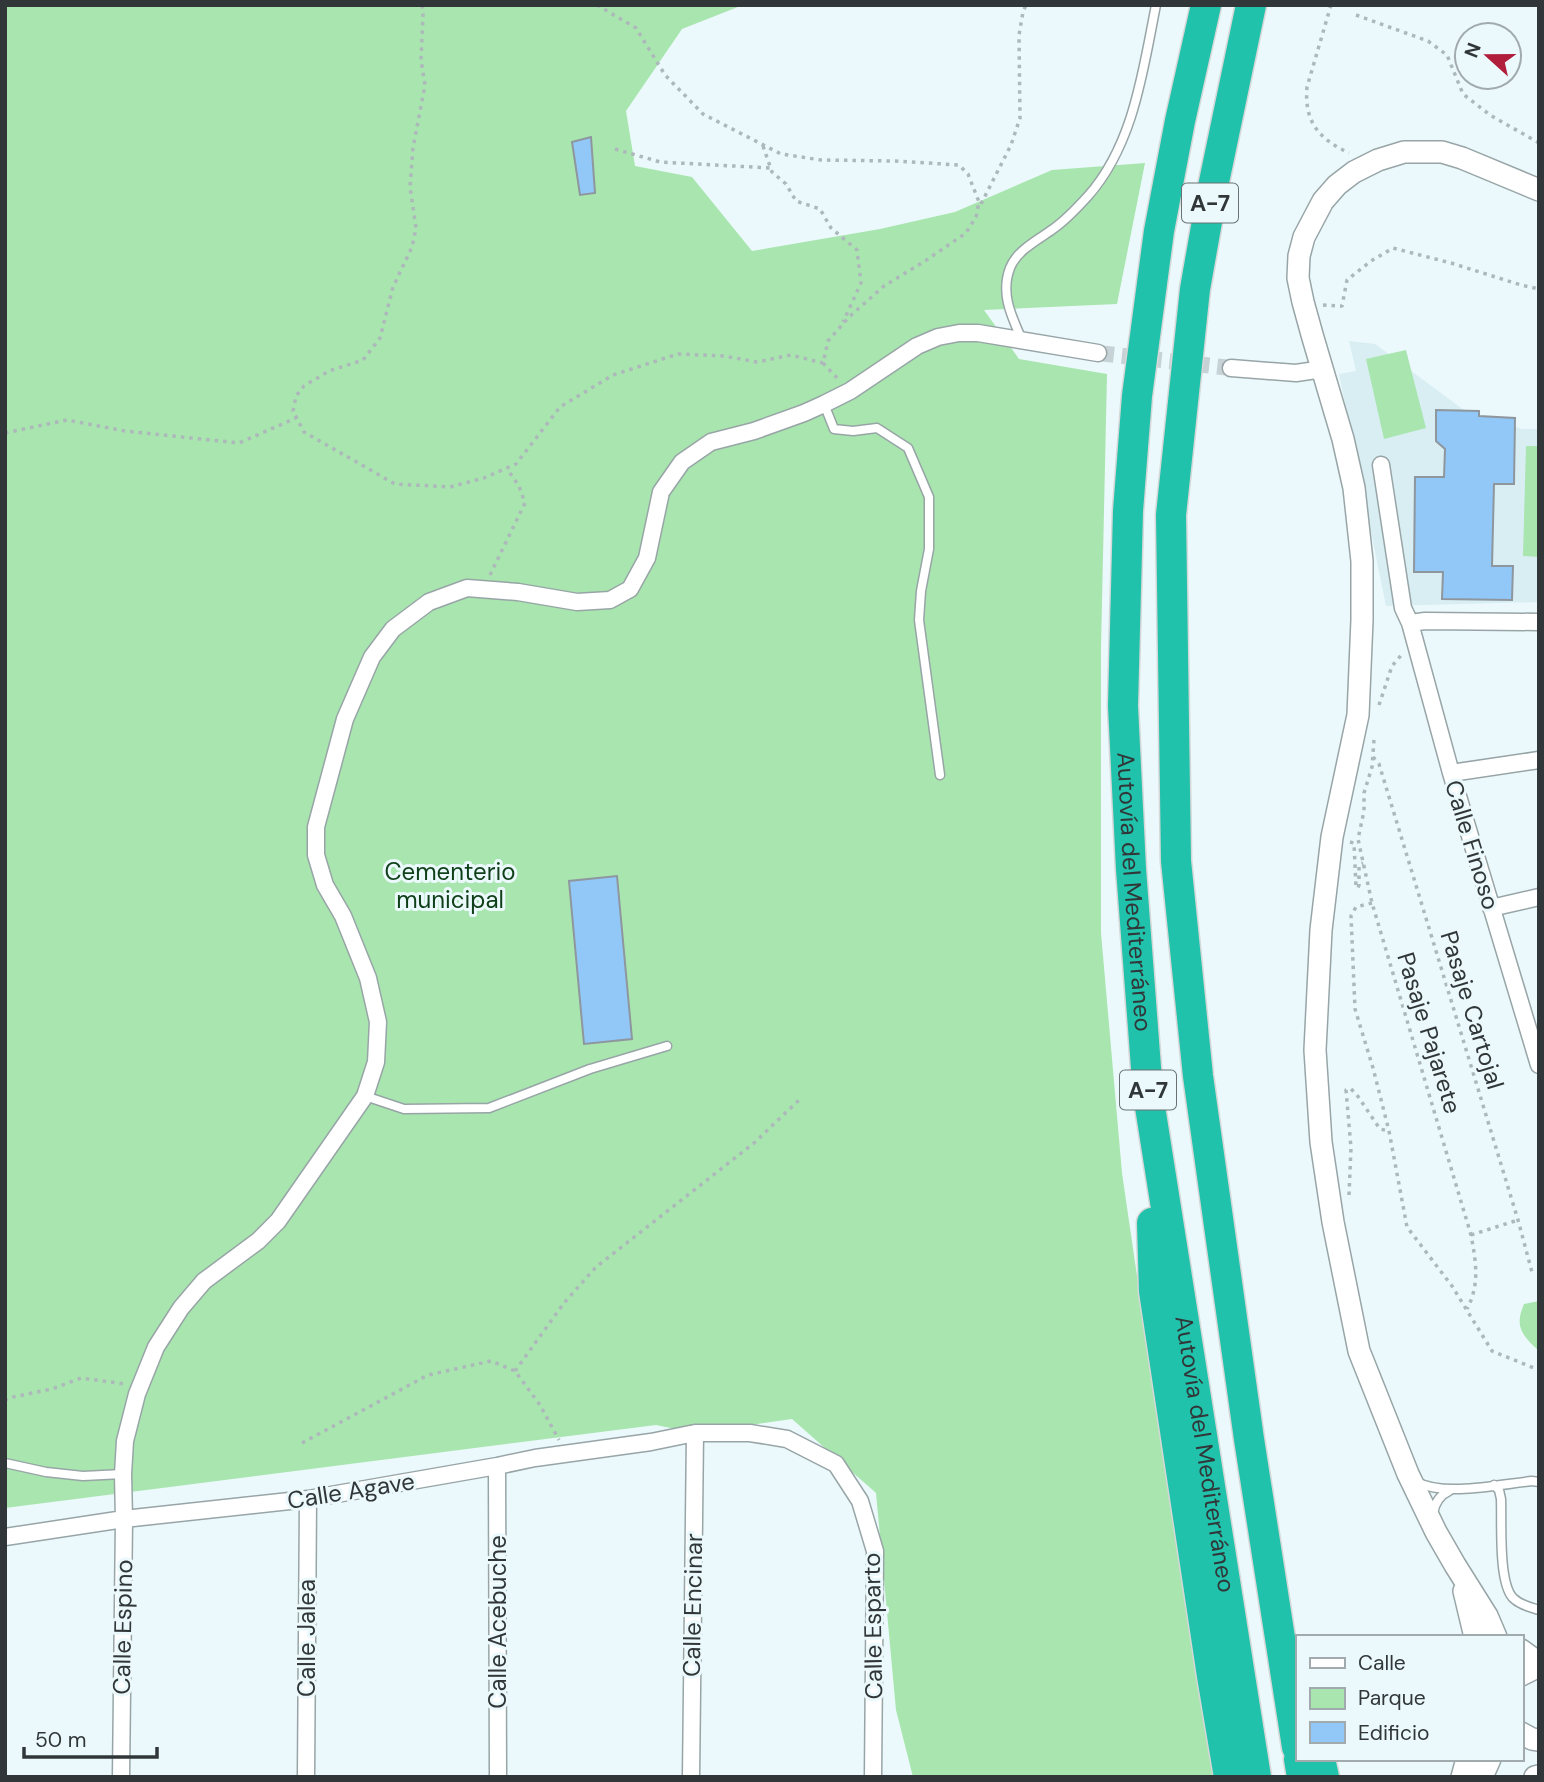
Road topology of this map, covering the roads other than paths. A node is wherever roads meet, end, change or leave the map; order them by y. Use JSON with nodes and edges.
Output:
{"nodes":[{"id":1,"x":1156,"y":5,"type":"edge"},
{"id":2,"x":1206,"y":5,"type":"edge"},
{"id":3,"x":1251,"y":5,"type":"edge"},
{"id":4,"x":1539,"y":190,"type":"edge"},
{"id":5,"x":1022,"y":340,"type":"junction"},
{"id":6,"x":1098,"y":353,"type":"tunnel mouth"},
{"id":7,"x":1230,"y":368,"type":"tunnel mouth"},
{"id":8,"x":1323,"y":369,"type":"junction"},
{"id":9,"x":824,"y":404,"type":"junction"},
{"id":10,"x":1381,"y":465,"type":"dead end"},
{"id":11,"x":1406,"y":616,"type":"junction"},
{"id":12,"x":1539,"y":622,"type":"edge"},
{"id":13,"x":1539,"y":760,"type":"edge"},
{"id":14,"x":1451,"y":773,"type":"junction"},
{"id":15,"x":940,"y":775,"type":"dead end"},
{"id":16,"x":1539,"y":897,"type":"edge"},
{"id":17,"x":1491,"y":908,"type":"junction"},
{"id":18,"x":667,"y":1046,"type":"dead end"},
{"id":19,"x":1539,"y":1065,"type":"edge"},
{"id":20,"x":1148,"y":1094,"type":"junction"},
{"id":21,"x":365,"y":1096,"type":"junction"},
{"id":22,"x":695,"y":1433,"type":"junction"},
{"id":23,"x":1249,"y":1439,"type":"junction"},
{"id":24,"x":5,"y":1463,"type":"edge"},
{"id":25,"x":497,"y":1466,"type":"junction"},
{"id":26,"x":123,"y":1474,"type":"junction"},
{"id":27,"x":1408,"y":1474,"type":"junction"},
{"id":28,"x":1539,"y":1482,"type":"edge"},
{"id":29,"x":1494,"y":1485,"type":"junction"},
{"id":30,"x":1452,"y":1489,"type":"junction"},
{"id":31,"x":308,"y":1499,"type":"junction"},
{"id":32,"x":124,"y":1519,"type":"junction"},
{"id":33,"x":1431,"y":1522,"type":"junction"},
{"id":34,"x":5,"y":1537,"type":"edge"},
{"id":35,"x":1455,"y":1565,"type":"junction"},
{"id":36,"x":1539,"y":1610,"type":"edge"},
{"id":37,"x":1487,"y":1616,"type":"junction"},
{"id":38,"x":1299,"y":1635,"type":"edge"},
{"id":39,"x":1475,"y":1635,"type":"edge"},
{"id":40,"x":1495,"y":1635,"type":"edge"},
{"id":41,"x":1505,"y":1635,"type":"edge"},
{"id":42,"x":1523,"y":1652,"type":"edge"},
{"id":43,"x":1539,"y":1666,"type":"edge"},
{"id":44,"x":1523,"y":1674,"type":"edge"},
{"id":45,"x":1296,"y":1740,"type":"edge"},
{"id":46,"x":1486,"y":1761,"type":"edge"},
{"id":47,"x":1470,"y":1769,"type":"edge"},
{"id":48,"x":121,"y":1777,"type":"edge"},
{"id":49,"x":306,"y":1777,"type":"edge"},
{"id":50,"x":498,"y":1777,"type":"edge"},
{"id":51,"x":691,"y":1777,"type":"edge"},
{"id":52,"x":873,"y":1777,"type":"edge"},
{"id":53,"x":1229,"y":1777,"type":"edge"},
{"id":54,"x":1256,"y":1777,"type":"edge"}],
"edges":[{"from":1,"to":5,"type":"lane"},
{"from":2,"to":20,"type":"highway","name":"Autovía del Mediterráneo","number":"A-7"},
{"from":3,"to":23,"type":"highway","name":"Autovía del Mediterráneo","number":"A-7"},
{"from":4,"to":8,"type":"street"},
{"from":5,"to":6,"type":"street","name":"Calle Espino"},
{"from":5,"to":9,"type":"street","name":"Calle Espino"},
{"from":7,"to":8,"type":"street"},
{"from":8,"to":27,"type":"street"},
{"from":9,"to":15,"type":"lane"},
{"from":9,"to":21,"type":"street","name":"Calle Espino"},
{"from":10,"to":11,"type":"street","name":"Calle Finoso"},
{"from":11,"to":12,"type":"street"},
{"from":11,"to":14,"type":"street","name":"Calle Finoso"},
{"from":13,"to":14,"type":"street"},
{"from":14,"to":17,"type":"street","name":"Calle Finoso"},
{"from":16,"to":17,"type":"street"},
{"from":17,"to":19,"type":"street","name":"Calle Finoso"},
{"from":18,"to":21,"type":"lane"},
{"from":20,"to":53,"type":"highway"},
{"from":20,"to":54,"type":"highway","name":"Autovía del Mediterráneo","number":"A-7"},
{"from":21,"to":26,"type":"street","name":"Calle Espino"},
{"from":22,"to":25,"type":"street","name":"Calle Agave"},
{"from":22,"to":51,"type":"street","name":"Calle Encinar"},
{"from":22,"to":52,"type":"street","name":"Calle Esparto"},
{"from":23,"to":38,"type":"highway"},
{"from":23,"to":45,"type":"highway","name":"Autovía del Mediterráneo","number":"A-7"},
{"from":24,"to":26,"type":"lane"},
{"from":25,"to":31,"type":"street","name":"Calle Agave"},
{"from":25,"to":50,"type":"street","name":"Calle Acebuche"},
{"from":26,"to":32,"type":"street","name":"Calle Espino"},
{"from":27,"to":30,"type":"lane"},
{"from":27,"to":33,"type":"street"},
{"from":28,"to":29,"type":"lane"},
{"from":29,"to":30,"type":"lane"},
{"from":29,"to":36,"type":"lane"},
{"from":30,"to":33,"type":"lane"},
{"from":31,"to":32,"type":"street","name":"Calle Agave"},
{"from":31,"to":49,"type":"street","name":"Calle Jalea"},
{"from":32,"to":34,"type":"street","name":"Calle Agave"},
{"from":32,"to":48,"type":"street","name":"Calle Espino"},
{"from":33,"to":35,"type":"street"},
{"from":35,"to":37,"type":"street"},
{"from":35,"to":39,"type":"street"},
{"from":37,"to":40,"type":"street"},
{"from":37,"to":41,"type":"street"},
{"from":42,"to":43,"type":"street"},
{"from":43,"to":44,"type":"street"},
{"from":46,"to":47,"type":"street"}]}
